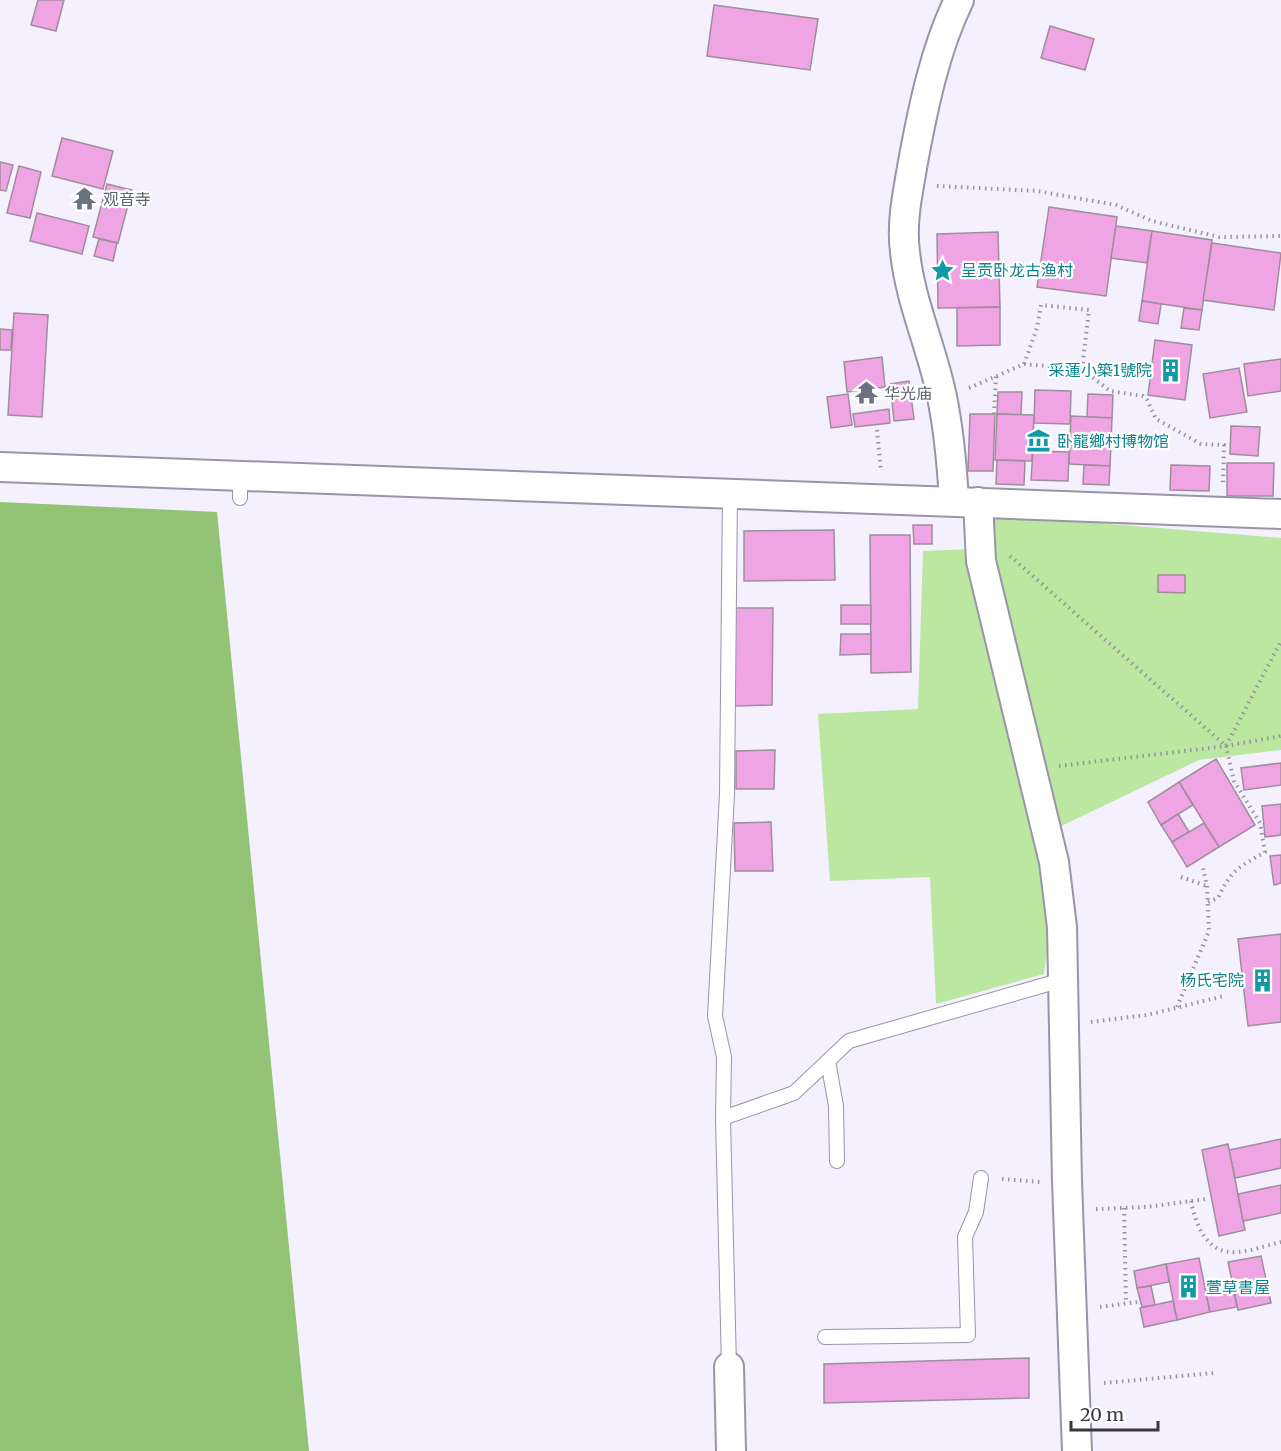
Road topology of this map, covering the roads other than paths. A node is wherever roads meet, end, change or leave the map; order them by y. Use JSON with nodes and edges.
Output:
{"nodes":[{"id":1,"x":959,"y":0,"type":"edge"},
{"id":2,"x":0,"y":467,"type":"edge"},
{"id":3,"x":730,"y":493,"type":"junction"},
{"id":4,"x":966,"y":502,"type":"junction"},
{"id":5,"x":1281,"y":514,"type":"edge"},
{"id":6,"x":1062,"y":980,"type":"junction"},
{"id":7,"x":828,"y":1061,"type":"junction"},
{"id":8,"x":723,"y":1118,"type":"junction"},
{"id":9,"x":837,"y":1161,"type":"dead end"},
{"id":10,"x":981,"y":1178,"type":"road end"},
{"id":11,"x":825,"y":1337,"type":"dead end"},
{"id":12,"x":729,"y":1367,"type":"joint"},
{"id":13,"x":731,"y":1451,"type":"edge"},
{"id":14,"x":1077,"y":1451,"type":"edge"}],
"edges":[{"from":1,"to":4,"type":"street"},
{"from":2,"to":3,"type":"street"},
{"from":3,"to":4,"type":"street"},
{"from":3,"to":8,"type":"lane"},
{"from":4,"to":5,"type":"street"},
{"from":4,"to":6,"type":"street"},
{"from":6,"to":7,"type":"lane"},
{"from":6,"to":14,"type":"street"},
{"from":7,"to":8,"type":"lane"},
{"from":7,"to":9,"type":"lane"},
{"from":8,"to":12,"type":"lane"},
{"from":10,"to":11,"type":"lane"},
{"from":12,"to":13,"type":"street"}]}
